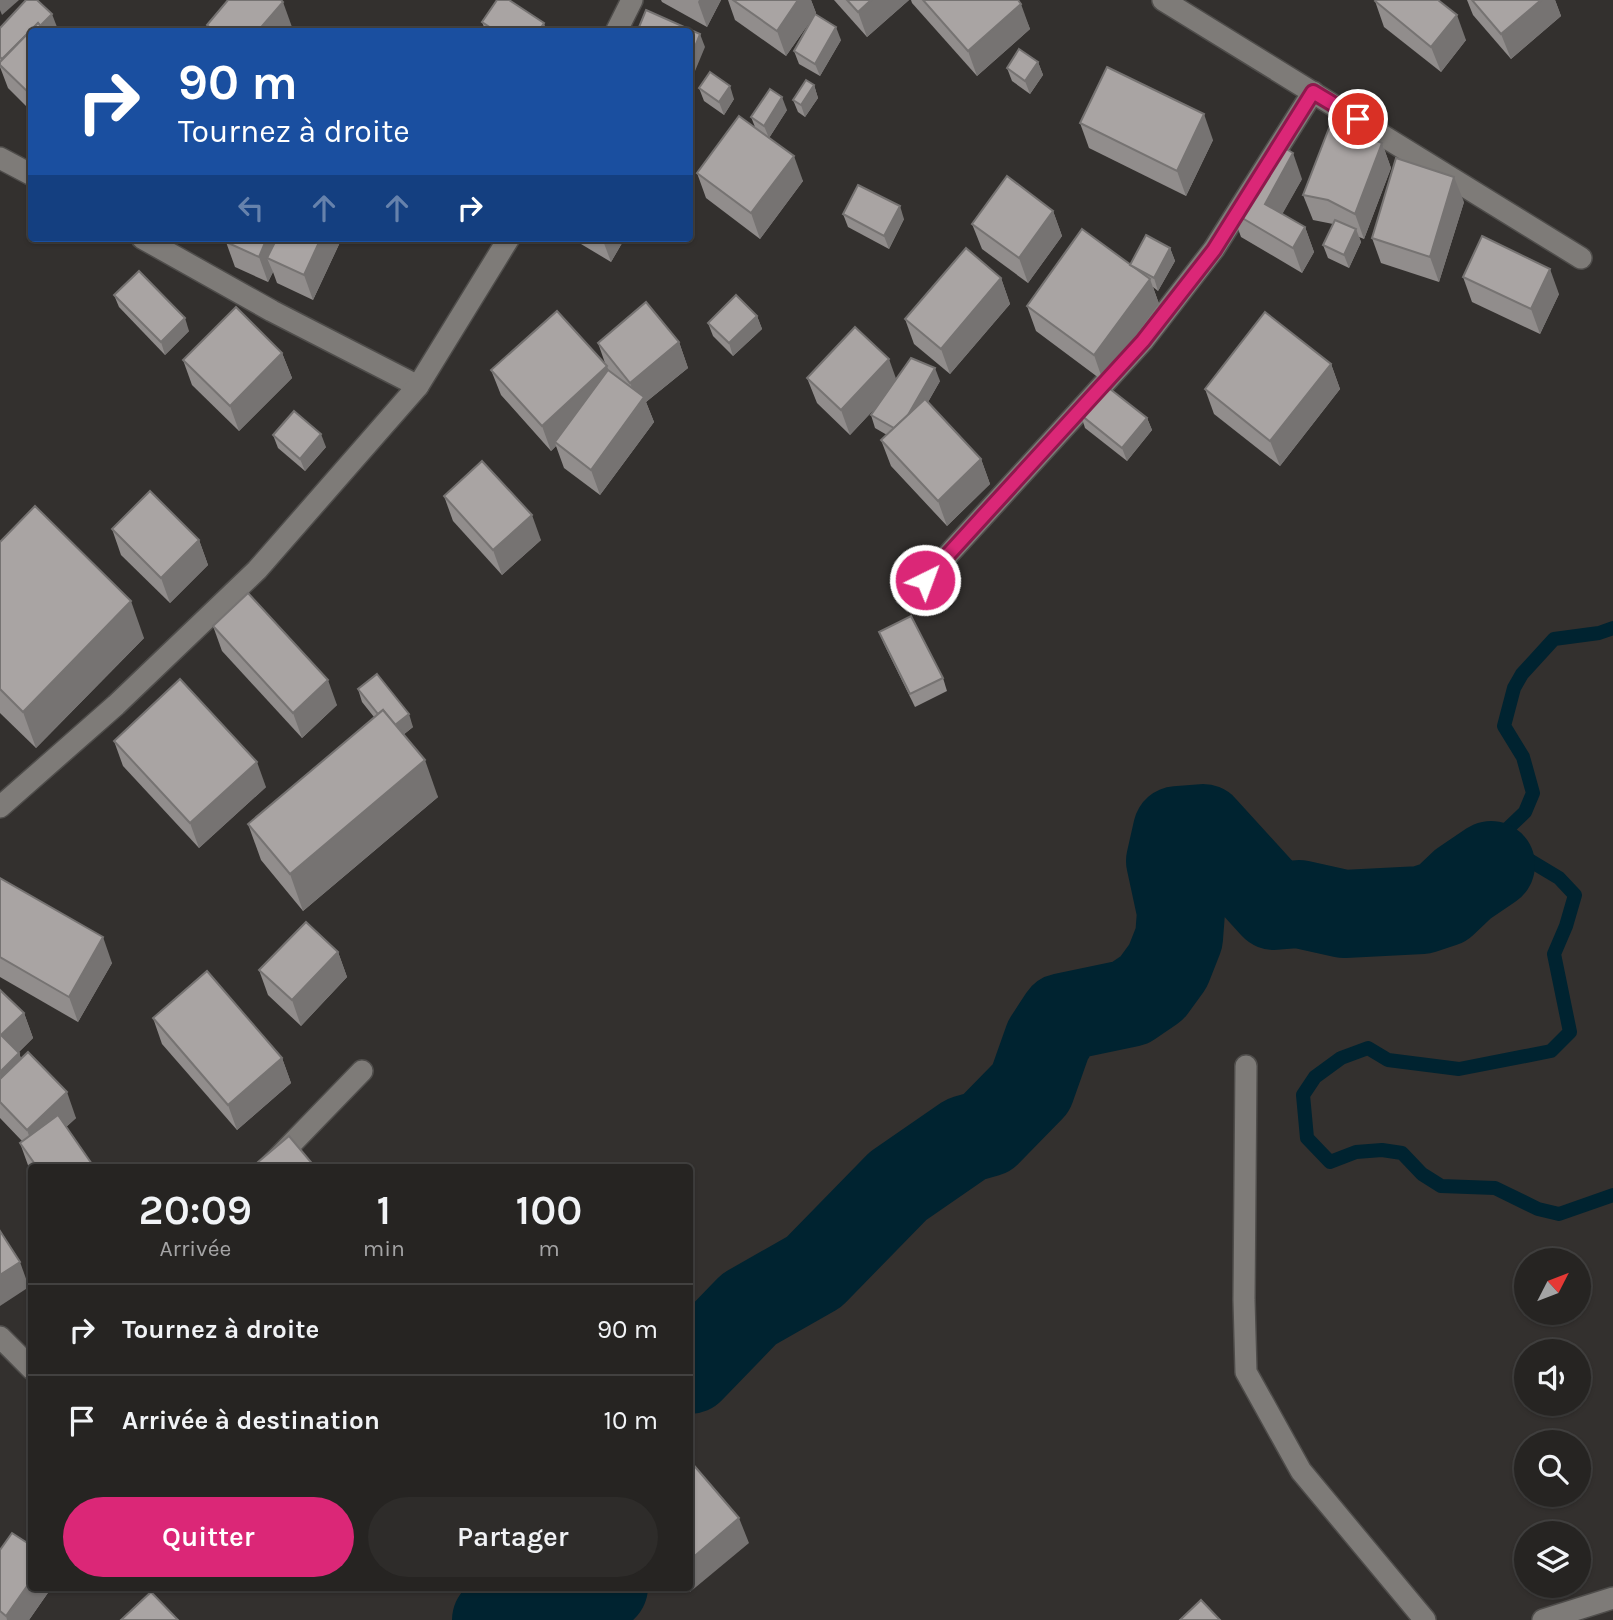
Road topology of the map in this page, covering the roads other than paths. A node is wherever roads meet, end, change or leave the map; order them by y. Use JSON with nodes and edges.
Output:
{"nodes":[{"id":1,"x":632,"y":0,"type":"edge"},
{"id":2,"x":1163,"y":0,"type":"edge"},
{"id":3,"x":618,"y":28,"type":"edge"},
{"id":4,"x":1313,"y":92,"type":"junction"},
{"id":5,"x":0,"y":158,"type":"edge"},
{"id":6,"x":28,"y":173,"type":"edge"},
{"id":7,"x":149,"y":242,"type":"edge"},
{"id":8,"x":507,"y":242,"type":"edge"},
{"id":9,"x":1581,"y":258,"type":"dead end"},
{"id":10,"x":418,"y":386,"type":"junction"},
{"id":11,"x":925,"y":580,"type":"dead end"},
{"id":12,"x":0,"y":807,"type":"edge"},
{"id":13,"x":1246,"y":1066,"type":"dead end"},
{"id":14,"x":362,"y":1070,"type":"dead end"},
{"id":15,"x":272,"y":1164,"type":"edge"},
{"id":16,"x":0,"y":1337,"type":"edge"},
{"id":17,"x":28,"y":1365,"type":"edge"},
{"id":18,"x":1613,"y":1598,"type":"edge"},
{"id":19,"x":1425,"y":1620,"type":"edge"},
{"id":20,"x":1543,"y":1620,"type":"edge"}],
"edges":[{"from":1,"to":3,"type":"street"},
{"from":2,"to":4,"type":"street"},
{"from":4,"to":9,"type":"street"},
{"from":4,"to":11,"type":"street"},
{"from":5,"to":6,"type":"street"},
{"from":7,"to":10,"type":"street"},
{"from":8,"to":10,"type":"street"},
{"from":10,"to":12,"type":"street"},
{"from":13,"to":19,"type":"street"},
{"from":14,"to":15,"type":"street"},
{"from":16,"to":17,"type":"street"},
{"from":18,"to":20,"type":"street"}]}
